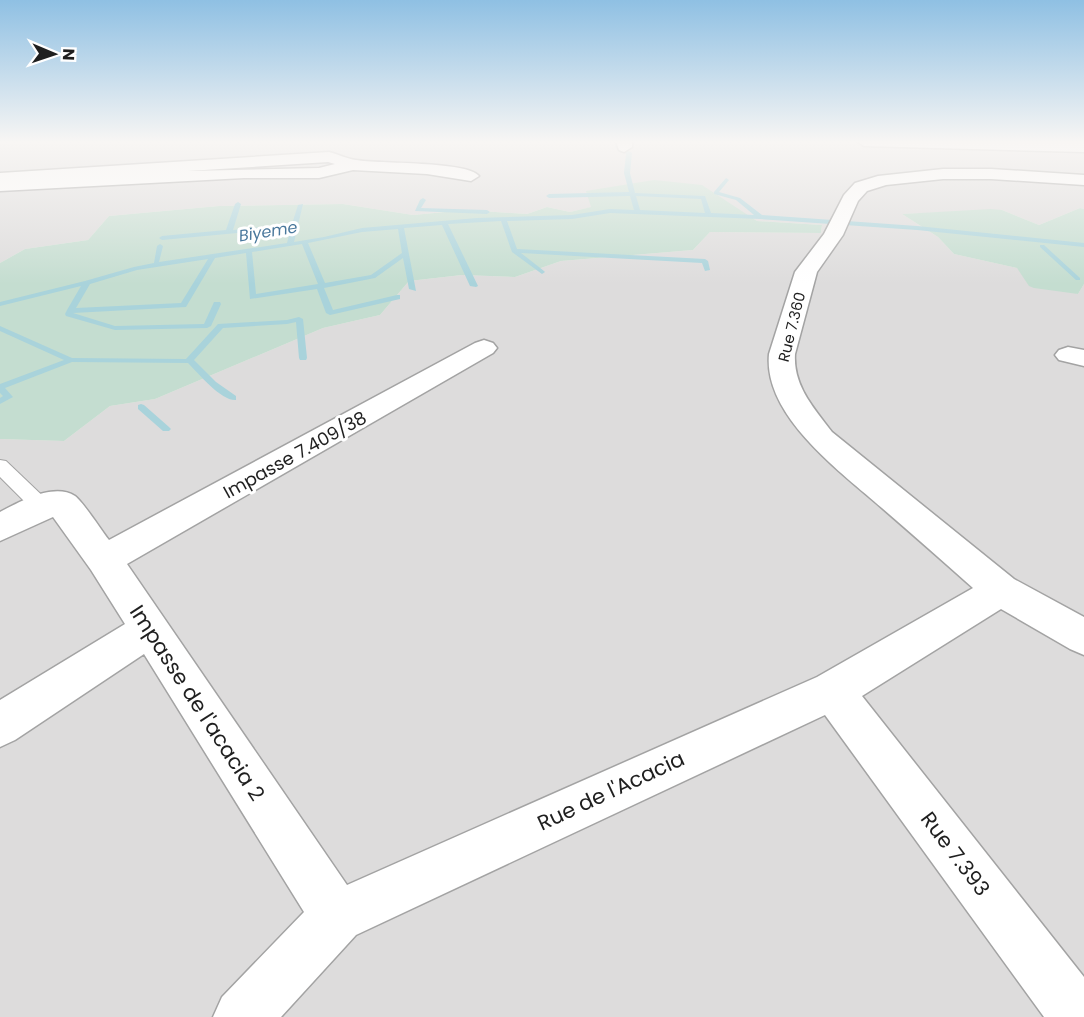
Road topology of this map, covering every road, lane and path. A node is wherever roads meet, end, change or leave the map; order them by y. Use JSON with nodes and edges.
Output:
{"nodes":[{"id":1,"x":860,"y":188,"type":"edge"},
{"id":2,"x":484,"y":348,"type":"dead end"},
{"id":3,"x":0,"y":466,"type":"edge"},
{"id":4,"x":45,"y":506,"type":"junction"},
{"id":5,"x":0,"y":528,"type":"edge"},
{"id":6,"x":104,"y":560,"type":"junction"},
{"id":7,"x":1000,"y":590,"type":"junction"},
{"id":8,"x":148,"y":630,"type":"junction"},
{"id":9,"x":1084,"y":637,"type":"edge"},
{"id":10,"x":832,"y":691,"type":"junction"},
{"id":11,"x":0,"y":725,"type":"edge"},
{"id":12,"x":337,"y":916,"type":"junction"},
{"id":13,"x":242,"y":1017,"type":"edge"},
{"id":14,"x":1079,"y":1017,"type":"edge"}],
"edges":[{"from":1,"to":7,"type":"street","name":"Rue 7.360"},
{"from":2,"to":6,"type":"street","name":"Impasse 7.409/38"},
{"from":3,"to":4,"type":"lane"},
{"from":4,"to":5,"type":"street"},
{"from":4,"to":6,"type":"street","name":"Impasse de l'acacia 2"},
{"from":6,"to":8,"type":"street","name":"Impasse de l'acacia 2"},
{"from":7,"to":9,"type":"street","name":"Rue 7.360"},
{"from":7,"to":10,"type":"street","name":"Rue de l'Acacia"},
{"from":8,"to":11,"type":"street"},
{"from":8,"to":12,"type":"street","name":"Impasse de l'acacia 2"},
{"from":10,"to":12,"type":"street","name":"Rue de l'Acacia"},
{"from":10,"to":14,"type":"street","name":"Rue 7.393"},
{"from":12,"to":13,"type":"street","name":"Rue de l'Acacia"}]}
